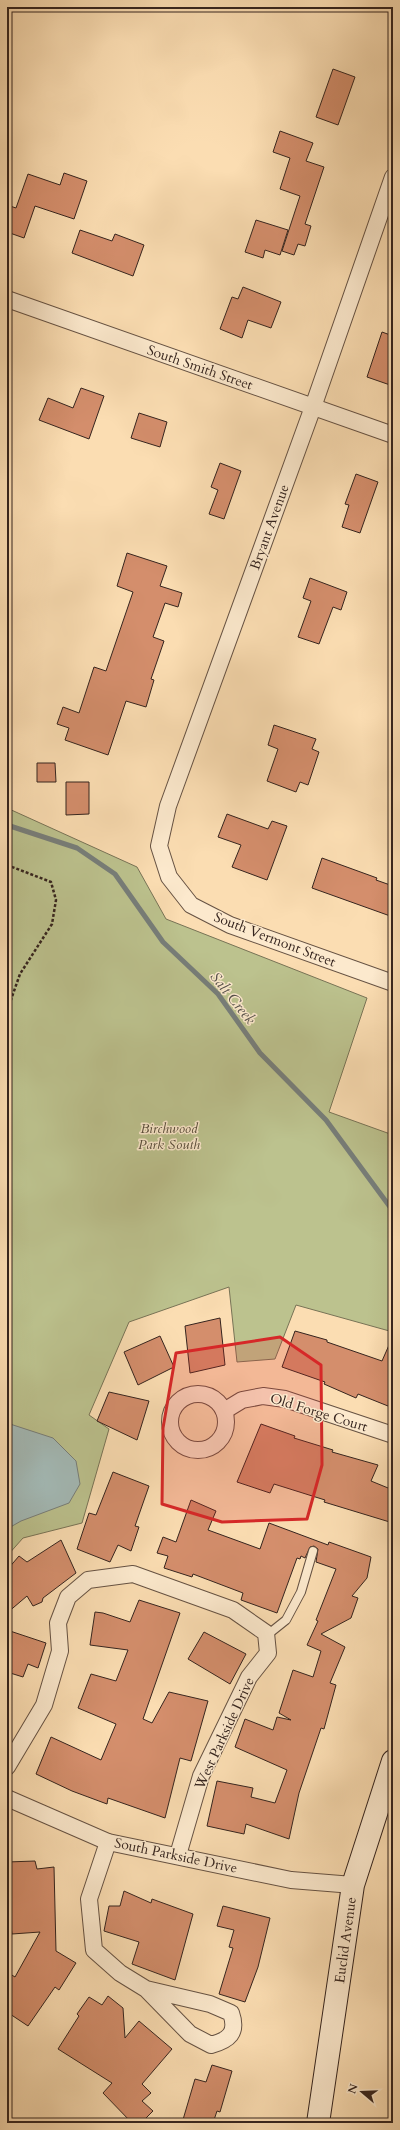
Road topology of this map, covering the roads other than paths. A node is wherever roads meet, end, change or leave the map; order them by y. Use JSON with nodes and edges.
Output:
{"nodes":[{"id":1,"x":393,"y":177,"type":"edge"},
{"id":2,"x":7,"y":299,"type":"edge"},
{"id":3,"x":313,"y":407,"type":"junction"},
{"id":4,"x":393,"y":435,"type":"edge"},
{"id":5,"x":169,"y":877,"type":"joint"},
{"id":6,"x":393,"y":983,"type":"edge"},
{"id":7,"x":224,"y":1411,"type":"dead end"},
{"id":8,"x":393,"y":1435,"type":"edge"},
{"id":9,"x":313,"y":1551,"type":"dead end"},
{"id":10,"x":266,"y":1636,"type":"junction"},
{"id":11,"x":393,"y":1761,"type":"edge"},
{"id":12,"x":7,"y":1767,"type":"edge"},
{"id":13,"x":7,"y":1798,"type":"edge"},
{"id":14,"x":108,"y":1842,"type":"junction"},
{"id":15,"x":178,"y":1855,"type":"junction"},
{"id":16,"x":353,"y":1885,"type":"junction"},
{"id":17,"x":146,"y":1989,"type":"junction"},
{"id":18,"x":318,"y":2123,"type":"edge"}],
"edges":[{"from":1,"to":3,"type":"street","name":"Bryant Avenue"},
{"from":2,"to":3,"type":"street","name":"South Smith Street"},
{"from":3,"to":4,"type":"street","name":"South Smith Street"},
{"from":3,"to":5,"type":"street","name":"Bryant Avenue"},
{"from":5,"to":6,"type":"street","name":"South Vermont Street"},
{"from":7,"to":8,"type":"street","name":"Old Forge Court"},
{"from":9,"to":10,"type":"lane"},
{"from":10,"to":12,"type":"street"},
{"from":10,"to":15,"type":"street","name":"West Parkside Drive"},
{"from":11,"to":16,"type":"main road","name":"Euclid Avenue"},
{"from":13,"to":14,"type":"street","name":"South Parkside Drive"},
{"from":14,"to":15,"type":"street","name":"South Parkside Drive"},
{"from":14,"to":17,"type":"street"},
{"from":15,"to":16,"type":"street","name":"South Parkside Drive"},
{"from":16,"to":18,"type":"main road","name":"Euclid Avenue"},
{"from":17,"to":17,"type":"street"}]}
